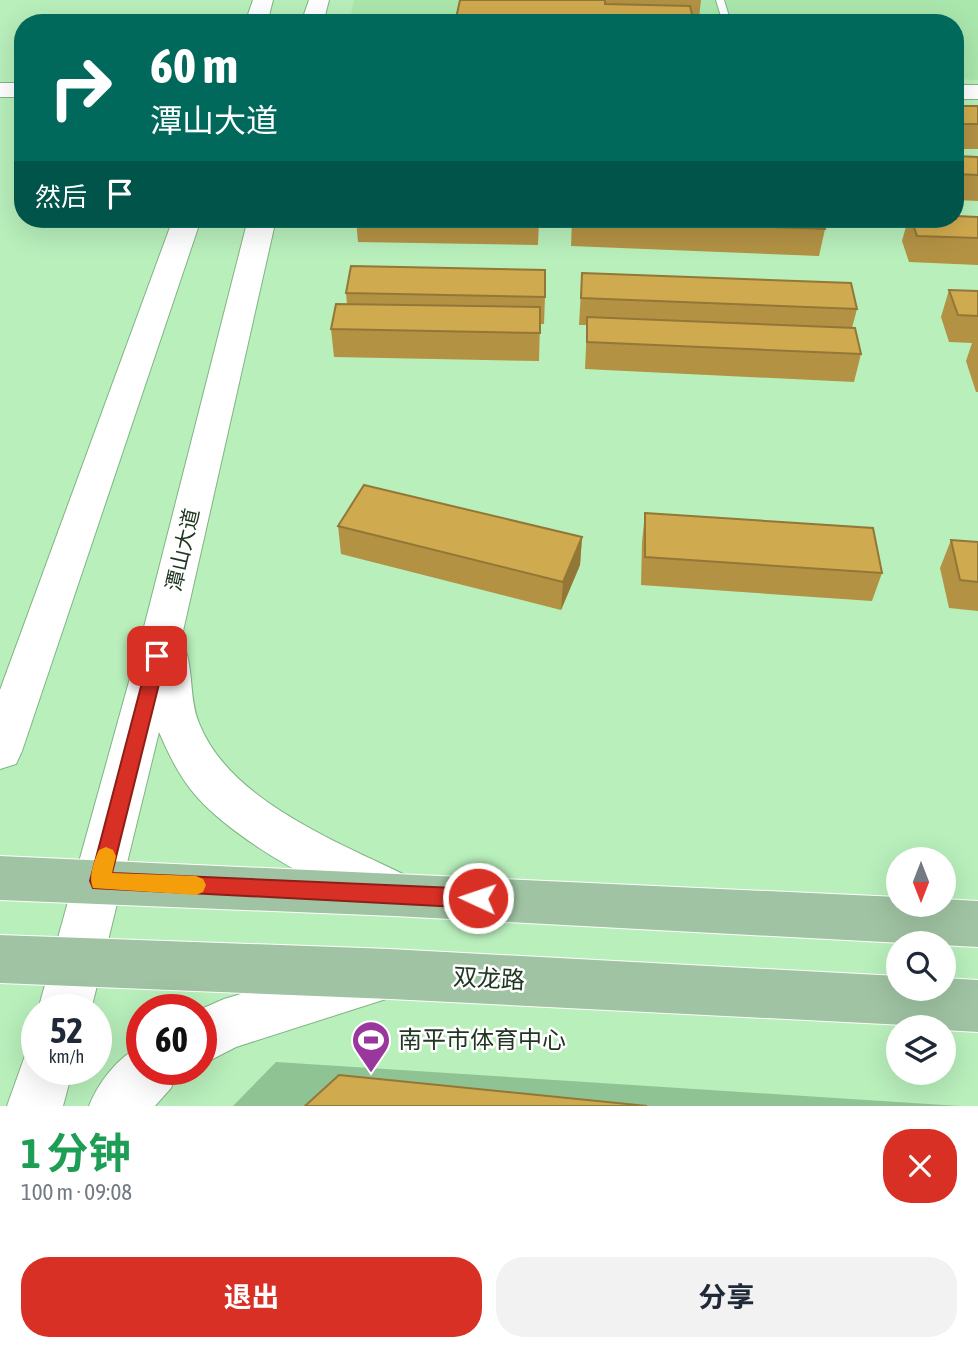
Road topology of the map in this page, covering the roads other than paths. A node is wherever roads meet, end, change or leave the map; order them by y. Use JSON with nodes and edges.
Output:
{"nodes":[{"id":1,"x":184,"y":228,"type":"edge"},
{"id":2,"x":260,"y":228,"type":"edge"},
{"id":3,"x":163,"y":631,"type":"junction"},
{"id":4,"x":33,"y":652,"type":"junction"},
{"id":5,"x":0,"y":687,"type":"edge"},
{"id":6,"x":0,"y":751,"type":"edge"},
{"id":7,"x":0,"y":878,"type":"edge"},
{"id":8,"x":100,"y":881,"type":"junction"},
{"id":9,"x":394,"y":894,"type":"junction"},
{"id":10,"x":978,"y":924,"type":"edge"},
{"id":11,"x":0,"y":959,"type":"edge"},
{"id":12,"x":390,"y":974,"type":"junction"},
{"id":13,"x":71,"y":987,"type":"edge"},
{"id":14,"x":978,"y":1006,"type":"edge"},
{"id":15,"x":217,"y":1029,"type":"edge"},
{"id":16,"x":41,"y":1085,"type":"edge"},
{"id":17,"x":137,"y":1085,"type":"edge"},
{"id":18,"x":35,"y":1106,"type":"edge"},
{"id":19,"x":117,"y":1106,"type":"edge"}],
"edges":[{"from":1,"to":4,"type":"main road"},
{"from":2,"to":3,"type":"main road","name":"潭山大道"},
{"from":3,"to":8,"type":"main road","name":"潭山大道"},
{"from":3,"to":9,"type":"main road"},
{"from":4,"to":5,"type":"main road"},
{"from":4,"to":6,"type":"main road"},
{"from":7,"to":8,"type":"main road"},
{"from":8,"to":9,"type":"main road"},
{"from":8,"to":13,"type":"main road","name":"潭山大道"},
{"from":9,"to":10,"type":"main road"},
{"from":11,"to":13,"type":"main road","name":"双龙路"},
{"from":12,"to":13,"type":"main road","name":"双龙路"},
{"from":12,"to":14,"type":"main road","name":"双龙路"},
{"from":12,"to":15,"type":"main road"},
{"from":16,"to":18,"type":"main road"},
{"from":17,"to":19,"type":"main road"}]}
